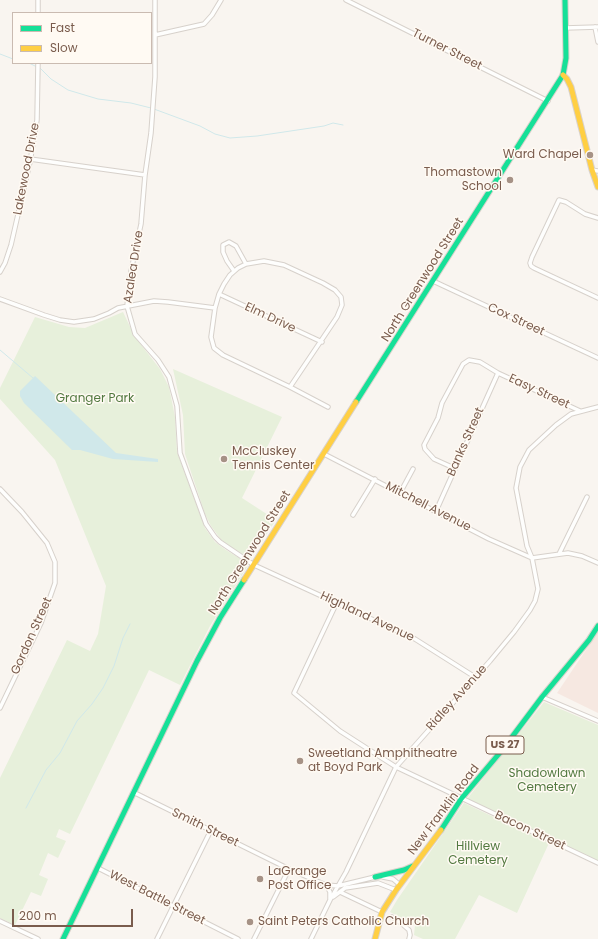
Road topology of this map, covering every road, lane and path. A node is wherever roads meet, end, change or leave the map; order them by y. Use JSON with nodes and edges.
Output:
{"nodes":[{"id":1,"x":38,"y":0,"type":"edge"},
{"id":2,"x":155,"y":0,"type":"edge"},
{"id":3,"x":221,"y":0,"type":"edge"},
{"id":4,"x":346,"y":0,"type":"edge"},
{"id":5,"x":565,"y":0,"type":"edge"},
{"id":6,"x":38,"y":12,"type":"edge"},
{"id":7,"x":597,"y":27,"type":"edge"},
{"id":8,"x":565,"y":28,"type":"junction"},
{"id":9,"x":155,"y":36,"type":"junction"},
{"id":10,"x":598,"y":42,"type":"edge"},
{"id":11,"x":38,"y":64,"type":"edge"},
{"id":12,"x":563,"y":75,"type":"junction"},
{"id":13,"x":548,"y":101,"type":"junction"},
{"id":14,"x":30,"y":159,"type":"junction"},
{"id":15,"x":595,"y":171,"type":"edge"},
{"id":16,"x":144,"y":175,"type":"junction"},
{"id":17,"x":598,"y":187,"type":"edge"},
{"id":18,"x":598,"y":218,"type":"edge"},
{"id":19,"x":246,"y":264,"type":"junction"},
{"id":20,"x":234,"y":271,"type":"junction"},
{"id":21,"x":0,"y":272,"type":"edge"},
{"id":22,"x":434,"y":281,"type":"junction"},
{"id":23,"x":219,"y":294,"type":"junction"},
{"id":24,"x":598,"y":298,"type":"edge"},
{"id":25,"x":0,"y":299,"type":"edge"},
{"id":26,"x":127,"y":306,"type":"junction"},
{"id":27,"x":215,"y":308,"type":"junction"},
{"id":28,"x":322,"y":342,"type":"junction"},
{"id":29,"x":598,"y":358,"type":"edge"},
{"id":30,"x":498,"y":372,"type":"junction"},
{"id":31,"x":290,"y":386,"type":"junction"},
{"id":32,"x":328,"y":407,"type":"dead end"},
{"id":33,"x":598,"y":407,"type":"edge"},
{"id":34,"x":580,"y":411,"type":"junction"},
{"id":35,"x":324,"y":454,"type":"junction"},
{"id":36,"x":454,"y":468,"type":"junction"},
{"id":37,"x":413,"y":469,"type":"dead end"},
{"id":38,"x":375,"y":480,"type":"junction"},
{"id":39,"x":0,"y":489,"type":"edge"},
{"id":40,"x":400,"y":493,"type":"junction"},
{"id":41,"x":587,"y":497,"type":"dead end"},
{"id":42,"x":436,"y":511,"type":"junction"},
{"id":43,"x":353,"y":515,"type":"dead end"},
{"id":44,"x":559,"y":554,"type":"junction"},
{"id":45,"x":532,"y":558,"type":"junction"},
{"id":46,"x":598,"y":563,"type":"edge"},
{"id":47,"x":254,"y":565,"type":"junction"},
{"id":48,"x":337,"y":602,"type":"junction"},
{"id":49,"x":598,"y":626,"type":"edge"},
{"id":50,"x":475,"y":677,"type":"junction"},
{"id":51,"x":542,"y":697,"type":"junction"},
{"id":52,"x":0,"y":708,"type":"edge"},
{"id":53,"x":598,"y":721,"type":"edge"},
{"id":54,"x":396,"y":767,"type":"junction"},
{"id":55,"x":135,"y":792,"type":"junction"},
{"id":56,"x":462,"y":799,"type":"junction"},
{"id":57,"x":210,"y":830,"type":"junction"},
{"id":58,"x":276,"y":862,"type":"junction"},
{"id":59,"x":598,"y":864,"type":"edge"},
{"id":60,"x":415,"y":866,"type":"junction"},
{"id":61,"x":98,"y":868,"type":"junction"},
{"id":62,"x":289,"y":869,"type":"junction"},
{"id":63,"x":284,"y":877,"type":"junction"},
{"id":64,"x":375,"y":877,"type":"junction"},
{"id":65,"x":326,"y":885,"type":"junction"},
{"id":66,"x":400,"y":885,"type":"junction"},
{"id":67,"x":338,"y":886,"type":"junction"},
{"id":68,"x":396,"y":890,"type":"junction"},
{"id":69,"x":340,"y":892,"type":"junction"},
{"id":70,"x":330,"y":900,"type":"junction"},
{"id":71,"x":172,"y":907,"type":"junction"},
{"id":72,"x":382,"y":912,"type":"junction"},
{"id":73,"x":392,"y":917,"type":"dead end"},
{"id":74,"x":0,"y":921,"type":"edge"},
{"id":75,"x":38,"y":939,"type":"edge"},
{"id":76,"x":63,"y":939,"type":"edge"},
{"id":77,"x":156,"y":939,"type":"edge"},
{"id":78,"x":238,"y":939,"type":"edge"},
{"id":79,"x":254,"y":939,"type":"edge"},
{"id":80,"x":311,"y":939,"type":"edge"},
{"id":81,"x":375,"y":939,"type":"edge"},
{"id":82,"x":409,"y":939,"type":"edge"}],
"edges":[{"from":1,"to":6,"type":"street"},
{"from":2,"to":9,"type":"street","name":"Azalea Drive"},
{"from":3,"to":9,"type":"street"},
{"from":4,"to":13,"type":"street","name":"Turner Street"},
{"from":5,"to":8,"type":"main road"},
{"from":7,"to":8,"type":"street"},
{"from":7,"to":10,"type":"street"},
{"from":8,"to":12,"type":"main road"},
{"from":9,"to":16,"type":"street","name":"Azalea Drive"},
{"from":11,"to":14,"type":"street","name":"Lakewood Drive"},
{"from":12,"to":13,"type":"main road","name":"North Greenwood Street"},
{"from":12,"to":15,"type":"main road"},
{"from":13,"to":22,"type":"main road","name":"North Greenwood Street"},
{"from":14,"to":16,"type":"street"},
{"from":14,"to":21,"type":"street","name":"Lakewood Drive"},
{"from":15,"to":17,"type":"main road"},
{"from":16,"to":26,"type":"street","name":"Azalea Drive"},
{"from":18,"to":24,"type":"street"},
{"from":19,"to":20,"type":"street"},
{"from":19,"to":20,"type":"street"},
{"from":19,"to":28,"type":"street"},
{"from":20,"to":23,"type":"street"},
{"from":22,"to":29,"type":"street","name":"Cox Street"},
{"from":22,"to":35,"type":"main road","name":"North Greenwood Street"},
{"from":23,"to":27,"type":"street"},
{"from":23,"to":28,"type":"street","name":"Elm Drive"},
{"from":25,"to":26,"type":"street"},
{"from":26,"to":27,"type":"street"},
{"from":26,"to":47,"type":"street","name":"Azalea Drive"},
{"from":27,"to":31,"type":"street"},
{"from":28,"to":31,"type":"street"},
{"from":30,"to":34,"type":"street","name":"Easy Street"},
{"from":30,"to":36,"type":"street","name":"Banks Street"},
{"from":30,"to":36,"type":"street","name":"Easy Street"},
{"from":31,"to":32,"type":"street"},
{"from":33,"to":34,"type":"street","name":"Ridley Avenue"},
{"from":34,"to":45,"type":"street","name":"Ridley Avenue"},
{"from":35,"to":38,"type":"street","name":"Mitchell Avenue"},
{"from":35,"to":47,"type":"main road","name":"North Greenwood Street"},
{"from":36,"to":42,"type":"street","name":"Banks Street"},
{"from":37,"to":40,"type":"street"},
{"from":38,"to":40,"type":"street","name":"Mitchell Avenue"},
{"from":38,"to":43,"type":"street"},
{"from":39,"to":52,"type":"street","name":"Gordon Street"},
{"from":40,"to":42,"type":"street","name":"Mitchell Avenue"},
{"from":41,"to":44,"type":"street"},
{"from":42,"to":45,"type":"street","name":"Mitchell Avenue"},
{"from":44,"to":45,"type":"street"},
{"from":44,"to":46,"type":"street"},
{"from":45,"to":50,"type":"street","name":"Ridley Avenue"},
{"from":47,"to":48,"type":"street","name":"Highland Avenue"},
{"from":47,"to":55,"type":"main road","name":"North Greenwood Street"},
{"from":48,"to":50,"type":"street","name":"Highland Avenue"},
{"from":48,"to":54,"type":"street","name":"Bacon Street"},
{"from":49,"to":51,"type":"main road","name":"New Franklin Road","number":"US 27"},
{"from":50,"to":54,"type":"street","name":"Ridley Avenue"},
{"from":51,"to":53,"type":"street"},
{"from":51,"to":56,"type":"main road","name":"New Franklin Road","number":"US 27"},
{"from":54,"to":56,"type":"street","name":"Bacon Street"},
{"from":54,"to":67,"type":"street","name":"Ridley Avenue"},
{"from":55,"to":57,"type":"street","name":"Smith Street"},
{"from":55,"to":61,"type":"main road","name":"North Greenwood Street"},
{"from":56,"to":59,"type":"street","name":"Bacon Street"},
{"from":56,"to":60,"type":"main road","name":"New Franklin Road","number":"US 27"},
{"from":57,"to":58,"type":"street","name":"Smith Street"},
{"from":57,"to":71,"type":"street"},
{"from":58,"to":62,"type":"street","name":"Smith Street"},
{"from":58,"to":63,"type":"street"},
{"from":60,"to":64,"type":"main road"},
{"from":60,"to":66,"type":"main road","name":"New Franklin Road","number":"US 27"},
{"from":61,"to":71,"type":"street","name":"West Battle Street"},
{"from":61,"to":76,"type":"main road","name":"North Greenwood Street"},
{"from":62,"to":63,"type":"street"},
{"from":62,"to":65,"type":"street","name":"Smith Street"},
{"from":63,"to":79,"type":"street"},
{"from":64,"to":66,"type":"street"},
{"from":64,"to":67,"type":"street","name":"Smith Street"},
{"from":65,"to":67,"type":"street","name":"Smith Street"},
{"from":65,"to":70,"type":"street"},
{"from":66,"to":68,"type":"main road","name":"New Franklin Road","number":"US 27"},
{"from":67,"to":70,"type":"street","name":"Ridley Avenue"},
{"from":68,"to":69,"type":"street"},
{"from":68,"to":72,"type":"main road","name":"New Franklin Road","number":"US 27"},
{"from":69,"to":70,"type":"street","name":"Ridley Avenue"},
{"from":69,"to":72,"type":"street"},
{"from":70,"to":80,"type":"street","name":"Ridley Avenue"},
{"from":71,"to":77,"type":"street"},
{"from":71,"to":78,"type":"street","name":"West Battle Street"},
{"from":72,"to":81,"type":"main road","number":"US 27"},
{"from":73,"to":82,"type":"street"},
{"from":74,"to":75,"type":"street"}]}
